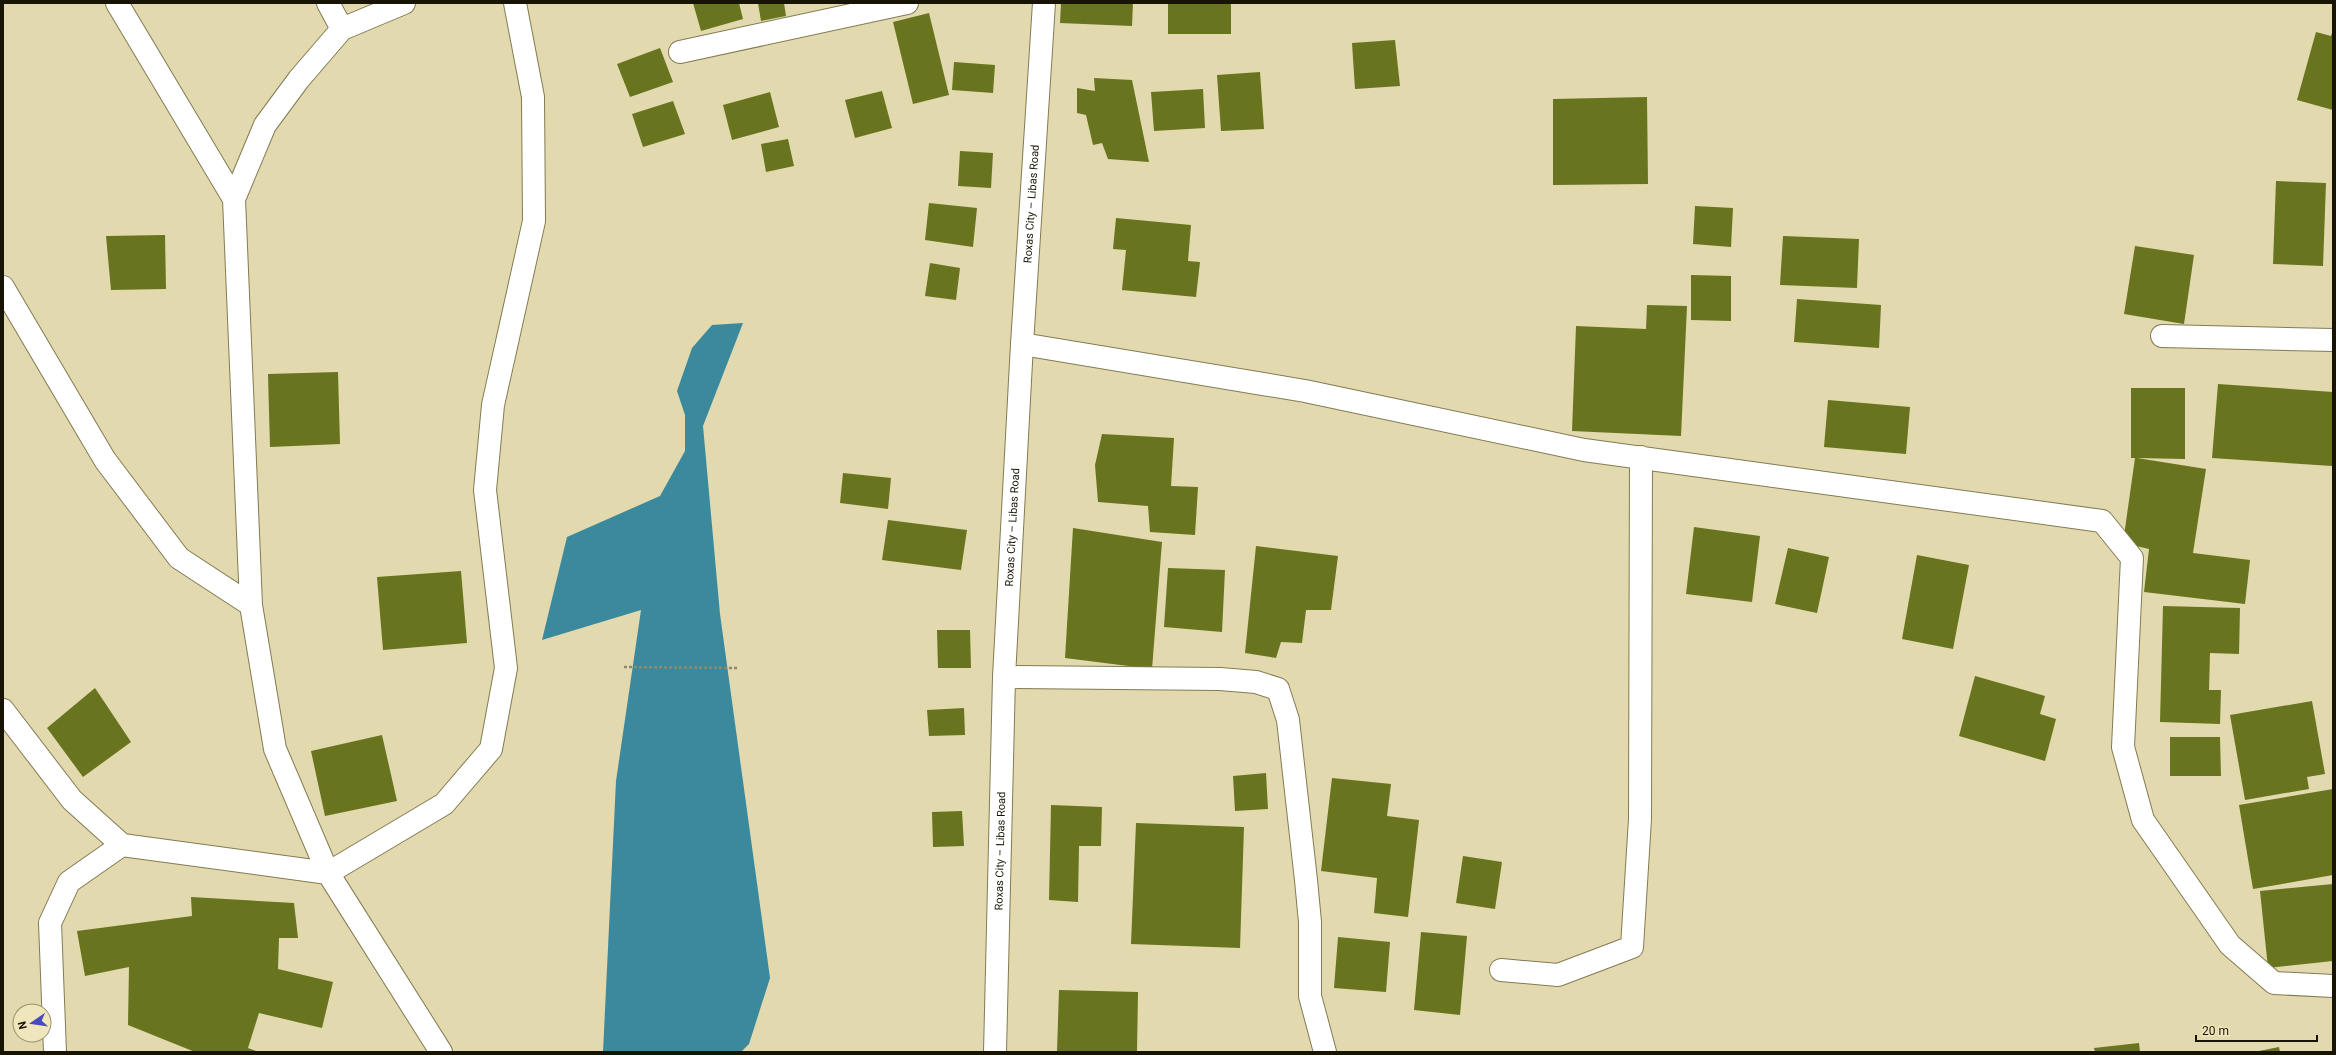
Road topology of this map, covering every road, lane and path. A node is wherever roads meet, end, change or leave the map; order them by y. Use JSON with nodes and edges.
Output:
{"nodes":[{"id":1,"x":117,"y":3,"type":"edge"},
{"id":2,"x":328,"y":3,"type":"edge"},
{"id":3,"x":404,"y":3,"type":"edge"},
{"id":4,"x":515,"y":3,"type":"edge"},
{"id":5,"x":907,"y":3,"type":"edge"},
{"id":6,"x":1044,"y":3,"type":"edge"},
{"id":7,"x":342,"y":28,"type":"junction"},
{"id":8,"x":680,"y":52,"type":"dead end"},
{"id":9,"x":234,"y":199,"type":"junction"},
{"id":10,"x":3,"y":287,"type":"edge"},
{"id":11,"x":2162,"y":336,"type":"dead end"},
{"id":12,"x":2333,"y":340,"type":"edge"},
{"id":13,"x":1022,"y":344,"type":"junction"},
{"id":14,"x":1641,"y":457,"type":"junction"},
{"id":15,"x":251,"y":605,"type":"junction"},
{"id":16,"x":624,"y":667,"type":"dead end"},
{"id":17,"x":738,"y":668,"type":"dead end"},
{"id":18,"x":1004,"y":676,"type":"junction"},
{"id":19,"x":3,"y":710,"type":"edge"},
{"id":20,"x":122,"y":845,"type":"junction"},
{"id":21,"x":328,"y":872,"type":"junction"},
{"id":22,"x":1501,"y":970,"type":"dead end"},
{"id":23,"x":2333,"y":986,"type":"edge"},
{"id":24,"x":55,"y":1052,"type":"edge"},
{"id":25,"x":441,"y":1052,"type":"edge"},
{"id":26,"x":995,"y":1052,"type":"edge"},
{"id":27,"x":1325,"y":1052,"type":"edge"}],
"edges":[{"from":1,"to":9,"type":"street"},
{"from":2,"to":7,"type":"street"},
{"from":3,"to":7,"type":"street"},
{"from":4,"to":21,"type":"street"},
{"from":5,"to":8,"type":"street"},
{"from":6,"to":13,"type":"street","name":"Roxas City – Libas Road"},
{"from":7,"to":9,"type":"street"},
{"from":9,"to":15,"type":"street"},
{"from":10,"to":15,"type":"street"},
{"from":11,"to":12,"type":"street"},
{"from":13,"to":14,"type":"street"},
{"from":13,"to":18,"type":"street","name":"Roxas City – Libas Road"},
{"from":14,"to":22,"type":"street"},
{"from":14,"to":23,"type":"street"},
{"from":15,"to":21,"type":"street"},
{"from":16,"to":17,"type":"path"},
{"from":18,"to":26,"type":"street","name":"Roxas City – Libas Road"},
{"from":18,"to":27,"type":"street"},
{"from":19,"to":20,"type":"street"},
{"from":20,"to":21,"type":"street"},
{"from":20,"to":24,"type":"street"},
{"from":21,"to":25,"type":"street"}]}
